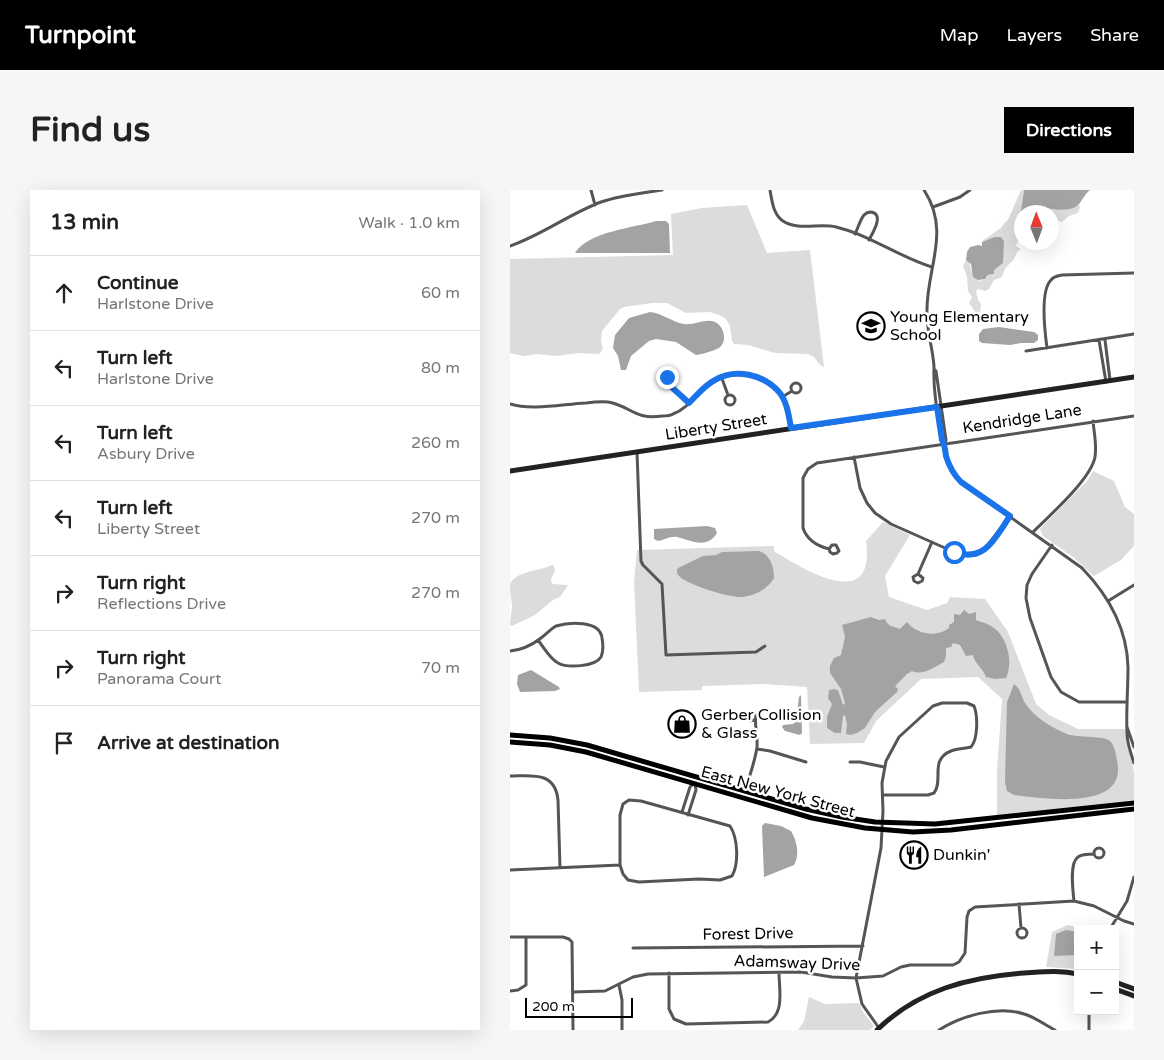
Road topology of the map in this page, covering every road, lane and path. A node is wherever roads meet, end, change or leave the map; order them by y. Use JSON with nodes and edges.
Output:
{"nodes":[{"id":1,"x":591,"y":190,"type":"edge"},
{"id":2,"x":662,"y":190,"type":"edge"},
{"id":3,"x":770,"y":190,"type":"edge"},
{"id":4,"x":924,"y":190,"type":"edge"},
{"id":5,"x":970,"y":190,"type":"edge"},
{"id":6,"x":637,"y":192,"type":"edge"},
{"id":7,"x":595,"y":204,"type":"junction"},
{"id":8,"x":933,"y":207,"type":"junction"},
{"id":9,"x":855,"y":234,"type":"junction"},
{"id":10,"x":869,"y":240,"type":"junction"},
{"id":11,"x":510,"y":246,"type":"edge"},
{"id":12,"x":932,"y":268,"type":"junction"},
{"id":13,"x":1134,"y":273,"type":"edge"},
{"id":14,"x":1134,"y":334,"type":"edge"},
{"id":15,"x":1100,"y":340,"type":"junction"},
{"id":16,"x":1105,"y":340,"type":"junction"},
{"id":17,"x":1047,"y":348,"type":"junction"},
{"id":18,"x":1026,"y":351,"type":"dead end"},
{"id":19,"x":721,"y":376,"type":"junction"},
{"id":20,"x":1134,"y":378,"type":"edge"},
{"id":21,"x":1108,"y":381,"type":"junction"},
{"id":22,"x":666,"y":382,"type":"dead end"},
{"id":23,"x":792,"y":391,"type":"dead end"},
{"id":24,"x":728,"y":395,"type":"dead end"},
{"id":25,"x":782,"y":397,"type":"junction"},
{"id":26,"x":689,"y":403,"type":"junction"},
{"id":27,"x":510,"y":404,"type":"edge"},
{"id":28,"x":939,"y":406,"type":"junction"},
{"id":29,"x":1134,"y":416,"type":"edge"},
{"id":30,"x":1092,"y":421,"type":"junction"},
{"id":31,"x":791,"y":428,"type":"junction"},
{"id":32,"x":944,"y":443,"type":"junction"},
{"id":33,"x":637,"y":452,"type":"junction"},
{"id":34,"x":854,"y":457,"type":"junction"},
{"id":35,"x":510,"y":471,"type":"edge"},
{"id":36,"x":1010,"y":516,"type":"junction"},
{"id":37,"x":1033,"y":532,"type":"junction"},
{"id":38,"x":932,"y":542,"type":"junction"},
{"id":39,"x":1052,"y":545,"type":"junction"},
{"id":40,"x":830,"y":548,"type":"dead end"},
{"id":41,"x":918,"y":574,"type":"dead end"},
{"id":42,"x":1134,"y":585,"type":"edge"},
{"id":43,"x":1108,"y":600,"type":"junction"},
{"id":44,"x":538,"y":640,"type":"junction"},
{"id":45,"x":765,"y":646,"type":"dead end"},
{"id":46,"x":510,"y":651,"type":"edge"},
{"id":47,"x":1127,"y":702,"type":"junction"},
{"id":48,"x":754,"y":720,"type":"dead end"},
{"id":49,"x":1127,"y":727,"type":"junction"},
{"id":50,"x":510,"y":735,"type":"edge"},
{"id":51,"x":510,"y":742,"type":"edge"},
{"id":52,"x":1134,"y":747,"type":"edge"},
{"id":53,"x":757,"y":749,"type":"junction"},
{"id":54,"x":806,"y":762,"type":"dead end"},
{"id":55,"x":850,"y":762,"type":"dead end"},
{"id":56,"x":1134,"y":763,"type":"edge"},
{"id":57,"x":884,"y":767,"type":"junction"},
{"id":58,"x":510,"y":776,"type":"edge"},
{"id":59,"x":696,"y":777,"type":"junction"},
{"id":60,"x":694,"y":783,"type":"junction"},
{"id":61,"x":745,"y":791,"type":"junction"},
{"id":62,"x":883,"y":795,"type":"junction"},
{"id":63,"x":1134,"y":803,"type":"edge"},
{"id":64,"x":1134,"y":809,"type":"edge"},
{"id":65,"x":682,"y":812,"type":"junction"},
{"id":66,"x":688,"y":815,"type":"junction"},
{"id":67,"x":882,"y":823,"type":"junction"},
{"id":68,"x":882,"y":830,"type":"junction"},
{"id":69,"x":1094,"y":854,"type":"dead end"},
{"id":70,"x":620,"y":865,"type":"junction"},
{"id":71,"x":560,"y":868,"type":"junction"},
{"id":72,"x":510,"y":870,"type":"edge"},
{"id":73,"x":1134,"y":877,"type":"edge"},
{"id":74,"x":1132,"y":893,"type":"edge"},
{"id":75,"x":1074,"y":901,"type":"junction"},
{"id":76,"x":1019,"y":904,"type":"junction"},
{"id":77,"x":1117,"y":918,"type":"junction"},
{"id":78,"x":1134,"y":924,"type":"edge"},
{"id":79,"x":1113,"y":925,"type":"edge"},
{"id":80,"x":1021,"y":928,"type":"dead end"},
{"id":81,"x":510,"y":937,"type":"edge"},
{"id":82,"x":526,"y":937,"type":"junction"},
{"id":83,"x":863,"y":946,"type":"junction"},
{"id":84,"x":632,"y":948,"type":"dead end"},
{"id":85,"x":779,"y":972,"type":"junction"},
{"id":86,"x":669,"y":973,"type":"junction"},
{"id":87,"x":1074,"y":974,"type":"edge"},
{"id":88,"x":856,"y":978,"type":"junction"},
{"id":89,"x":1119,"y":983,"type":"edge"},
{"id":90,"x":619,"y":986,"type":"junction"},
{"id":91,"x":1134,"y":989,"type":"edge"},
{"id":92,"x":1119,"y":990,"type":"edge"},
{"id":93,"x":510,"y":991,"type":"edge"},
{"id":94,"x":573,"y":992,"type":"junction"},
{"id":95,"x":1134,"y":996,"type":"edge"},
{"id":96,"x":1089,"y":1015,"type":"edge"},
{"id":97,"x":878,"y":1029,"type":"edge"},
{"id":98,"x":1049,"y":1029,"type":"edge"},
{"id":99,"x":573,"y":1030,"type":"edge"},
{"id":100,"x":622,"y":1030,"type":"edge"},
{"id":101,"x":939,"y":1030,"type":"edge"},
{"id":102,"x":1055,"y":1030,"type":"edge"},
{"id":103,"x":1090,"y":1030,"type":"edge"}],
"edges":[{"from":1,"to":7,"type":"street"},
{"from":2,"to":6,"type":"street"},
{"from":3,"to":9,"type":"street"},
{"from":4,"to":8,"type":"street"},
{"from":5,"to":8,"type":"street"},
{"from":6,"to":7,"type":"street"},
{"from":7,"to":11,"type":"street"},
{"from":8,"to":12,"type":"street"},
{"from":9,"to":10,"type":"street"},
{"from":9,"to":10,"type":"street"},
{"from":10,"to":12,"type":"street"},
{"from":12,"to":28,"type":"street"},
{"from":13,"to":17,"type":"street"},
{"from":14,"to":16,"type":"street"},
{"from":15,"to":16,"type":"street"},
{"from":15,"to":17,"type":"street"},
{"from":15,"to":21,"type":"street"},
{"from":16,"to":21,"type":"street"},
{"from":17,"to":18,"type":"street"},
{"from":19,"to":24,"type":"street"},
{"from":19,"to":25,"type":"street"},
{"from":19,"to":26,"type":"street"},
{"from":20,"to":21,"type":"street","name":"Liberty Street"},
{"from":21,"to":28,"type":"street","name":"Liberty Street"},
{"from":22,"to":26,"type":"street"},
{"from":23,"to":25,"type":"street"},
{"from":25,"to":31,"type":"street"},
{"from":26,"to":27,"type":"street"},
{"from":28,"to":31,"type":"street","name":"Liberty Street"},
{"from":28,"to":32,"type":"street"},
{"from":29,"to":30,"type":"street","name":"Kendridge Lane"},
{"from":30,"to":32,"type":"street","name":"Kendridge Lane"},
{"from":30,"to":37,"type":"street"},
{"from":31,"to":33,"type":"street","name":"Liberty Street"},
{"from":32,"to":34,"type":"street","name":"Kendridge Lane"},
{"from":32,"to":36,"type":"street"},
{"from":33,"to":35,"type":"street","name":"Liberty Street"},
{"from":33,"to":45,"type":"street"},
{"from":34,"to":38,"type":"street"},
{"from":34,"to":40,"type":"street","name":"Kendridge Lane"},
{"from":36,"to":37,"type":"street"},
{"from":36,"to":38,"type":"street"},
{"from":37,"to":39,"type":"street"},
{"from":38,"to":41,"type":"street"},
{"from":39,"to":43,"type":"street"},
{"from":39,"to":47,"type":"street"},
{"from":42,"to":43,"type":"street"},
{"from":43,"to":47,"type":"street"},
{"from":44,"to":44,"type":"street"},
{"from":44,"to":46,"type":"street"},
{"from":47,"to":49,"type":"street"},
{"from":48,"to":53,"type":"street"},
{"from":49,"to":52,"type":"street"},
{"from":49,"to":56,"type":"street"},
{"from":50,"to":59,"type":"main road","name":"East New York Street"},
{"from":51,"to":60,"type":"main road","name":"East New York Street"},
{"from":53,"to":54,"type":"street"},
{"from":53,"to":61,"type":"street"},
{"from":55,"to":57,"type":"street"},
{"from":57,"to":62,"type":"street"},
{"from":57,"to":62,"type":"street"},
{"from":58,"to":71,"type":"street"},
{"from":59,"to":60,"type":"street"},
{"from":59,"to":61,"type":"main road","name":"East New York Street"},
{"from":60,"to":65,"type":"street"},
{"from":60,"to":66,"type":"street"},
{"from":60,"to":68,"type":"main road","name":"East New York Street"},
{"from":61,"to":67,"type":"main road","name":"East New York Street"},
{"from":62,"to":67,"type":"street"},
{"from":63,"to":67,"type":"main road","name":"East New York Street"},
{"from":64,"to":68,"type":"main road","name":"East New York Street"},
{"from":65,"to":66,"type":"street"},
{"from":65,"to":70,"type":"street"},
{"from":66,"to":70,"type":"street"},
{"from":67,"to":68,"type":"street"},
{"from":68,"to":83,"type":"street"},
{"from":69,"to":75,"type":"street"},
{"from":70,"to":71,"type":"street"},
{"from":71,"to":72,"type":"street"},
{"from":73,"to":74,"type":"street"},
{"from":74,"to":77,"type":"street"},
{"from":75,"to":76,"type":"street"},
{"from":75,"to":77,"type":"street"},
{"from":76,"to":80,"type":"street"},
{"from":76,"to":88,"type":"street","name":"Adamsway Drive"},
{"from":77,"to":78,"type":"street"},
{"from":77,"to":79,"type":"street"},
{"from":81,"to":82,"type":"street"},
{"from":82,"to":93,"type":"street"},
{"from":82,"to":94,"type":"street"},
{"from":83,"to":84,"type":"street","name":"Forest Drive"},
{"from":83,"to":88,"type":"street"},
{"from":85,"to":86,"type":"street","name":"Adamsway Drive"},
{"from":85,"to":86,"type":"street"},
{"from":85,"to":88,"type":"street","name":"Adamsway Drive"},
{"from":86,"to":90,"type":"street","name":"Adamsway Drive"},
{"from":87,"to":97,"type":"street"},
{"from":88,"to":97,"type":"street"},
{"from":89,"to":91,"type":"street"},
{"from":90,"to":94,"type":"street","name":"Adamsway Drive"},
{"from":90,"to":100,"type":"street"},
{"from":92,"to":95,"type":"street"},
{"from":94,"to":99,"type":"street"},
{"from":96,"to":103,"type":"street"},
{"from":98,"to":101,"type":"street"},
{"from":98,"to":102,"type":"street"}]}
